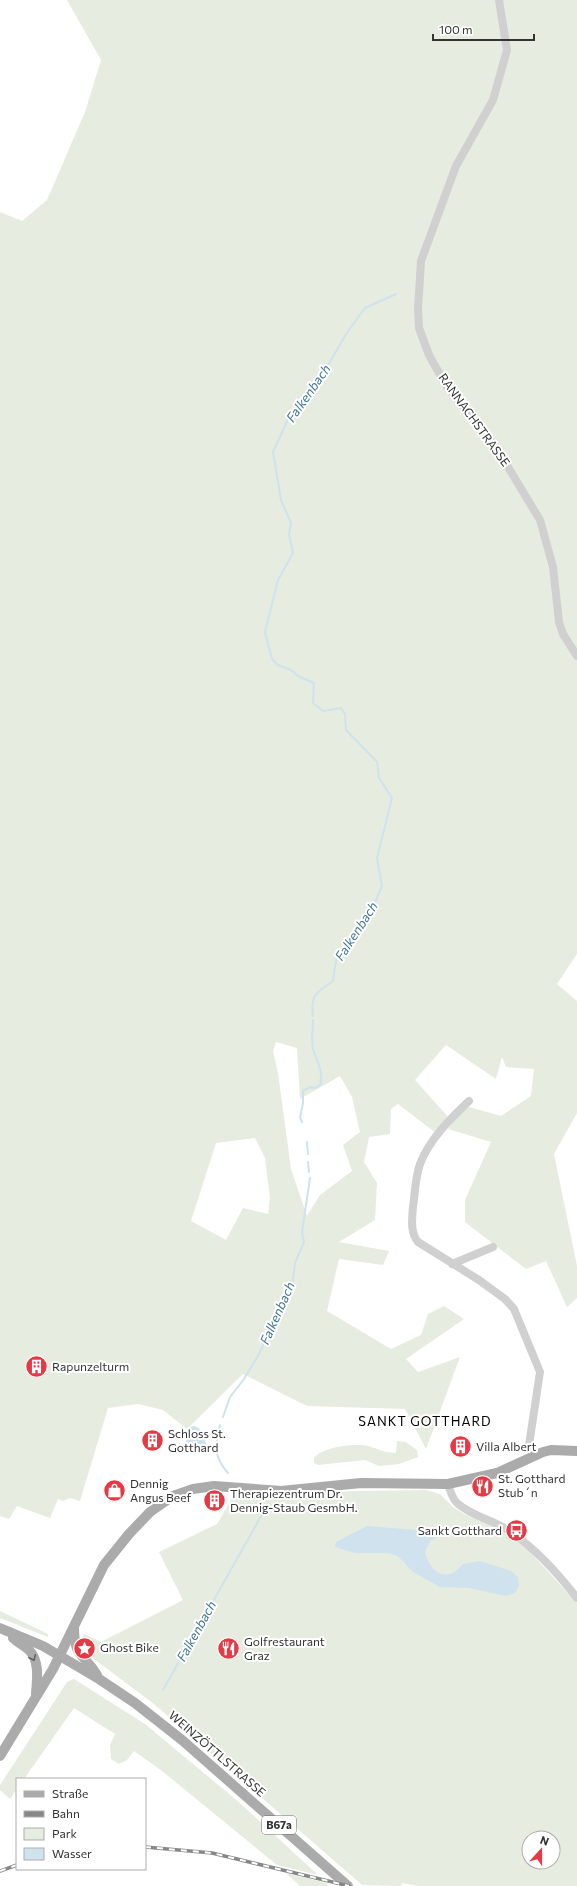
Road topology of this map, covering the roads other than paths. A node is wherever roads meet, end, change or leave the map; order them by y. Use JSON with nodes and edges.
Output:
{"nodes":[{"id":1,"x":499,"y":0,"type":"edge"},
{"id":2,"x":577,"y":656,"type":"edge"},
{"id":3,"x":469,"y":1101,"type":"dead end"},
{"id":4,"x":493,"y":1247,"type":"dead end"},
{"id":5,"x":452,"y":1264,"type":"junction"},
{"id":6,"x":577,"y":1451,"type":"edge"},
{"id":7,"x":537,"y":1454,"type":"junction"},
{"id":8,"x":448,"y":1484,"type":"junction"},
{"id":9,"x":577,"y":1598,"type":"edge"},
{"id":10,"x":74,"y":1625,"type":"junction"},
{"id":11,"x":4,"y":1630,"type":"edge"},
{"id":12,"x":59,"y":1655,"type":"junction"},
{"id":13,"x":99,"y":1679,"type":"junction"},
{"id":14,"x":36,"y":1696,"type":"junction"},
{"id":15,"x":0,"y":1756,"type":"edge"},
{"id":16,"x":348,"y":1886,"type":"edge"}],
"edges":[{"from":1,"to":2,"type":"street","name":"RANNACHSTRASSE"},
{"from":3,"to":5,"type":"street"},
{"from":4,"to":5,"type":"street"},
{"from":5,"to":7,"type":"street"},
{"from":6,"to":7,"type":"main road"},
{"from":7,"to":8,"type":"main road"},
{"from":8,"to":9,"type":"street"},
{"from":8,"to":10,"type":"main road"},
{"from":10,"to":12,"type":"main road"},
{"from":10,"to":13,"type":"main road"},
{"from":11,"to":12,"type":"main road","name":"WEINZÖTTLSTRASSE"},
{"from":11,"to":14,"type":"main road","one_way":true},
{"from":12,"to":13,"type":"main road","name":"WEINZÖTTLSTRASSE","number":"B67a"},
{"from":12,"to":14,"type":"main road"},
{"from":13,"to":16,"type":"main road","name":"WEINZÖTTLSTRASSE","number":"B67a"},
{"from":14,"to":15,"type":"main road"}]}
